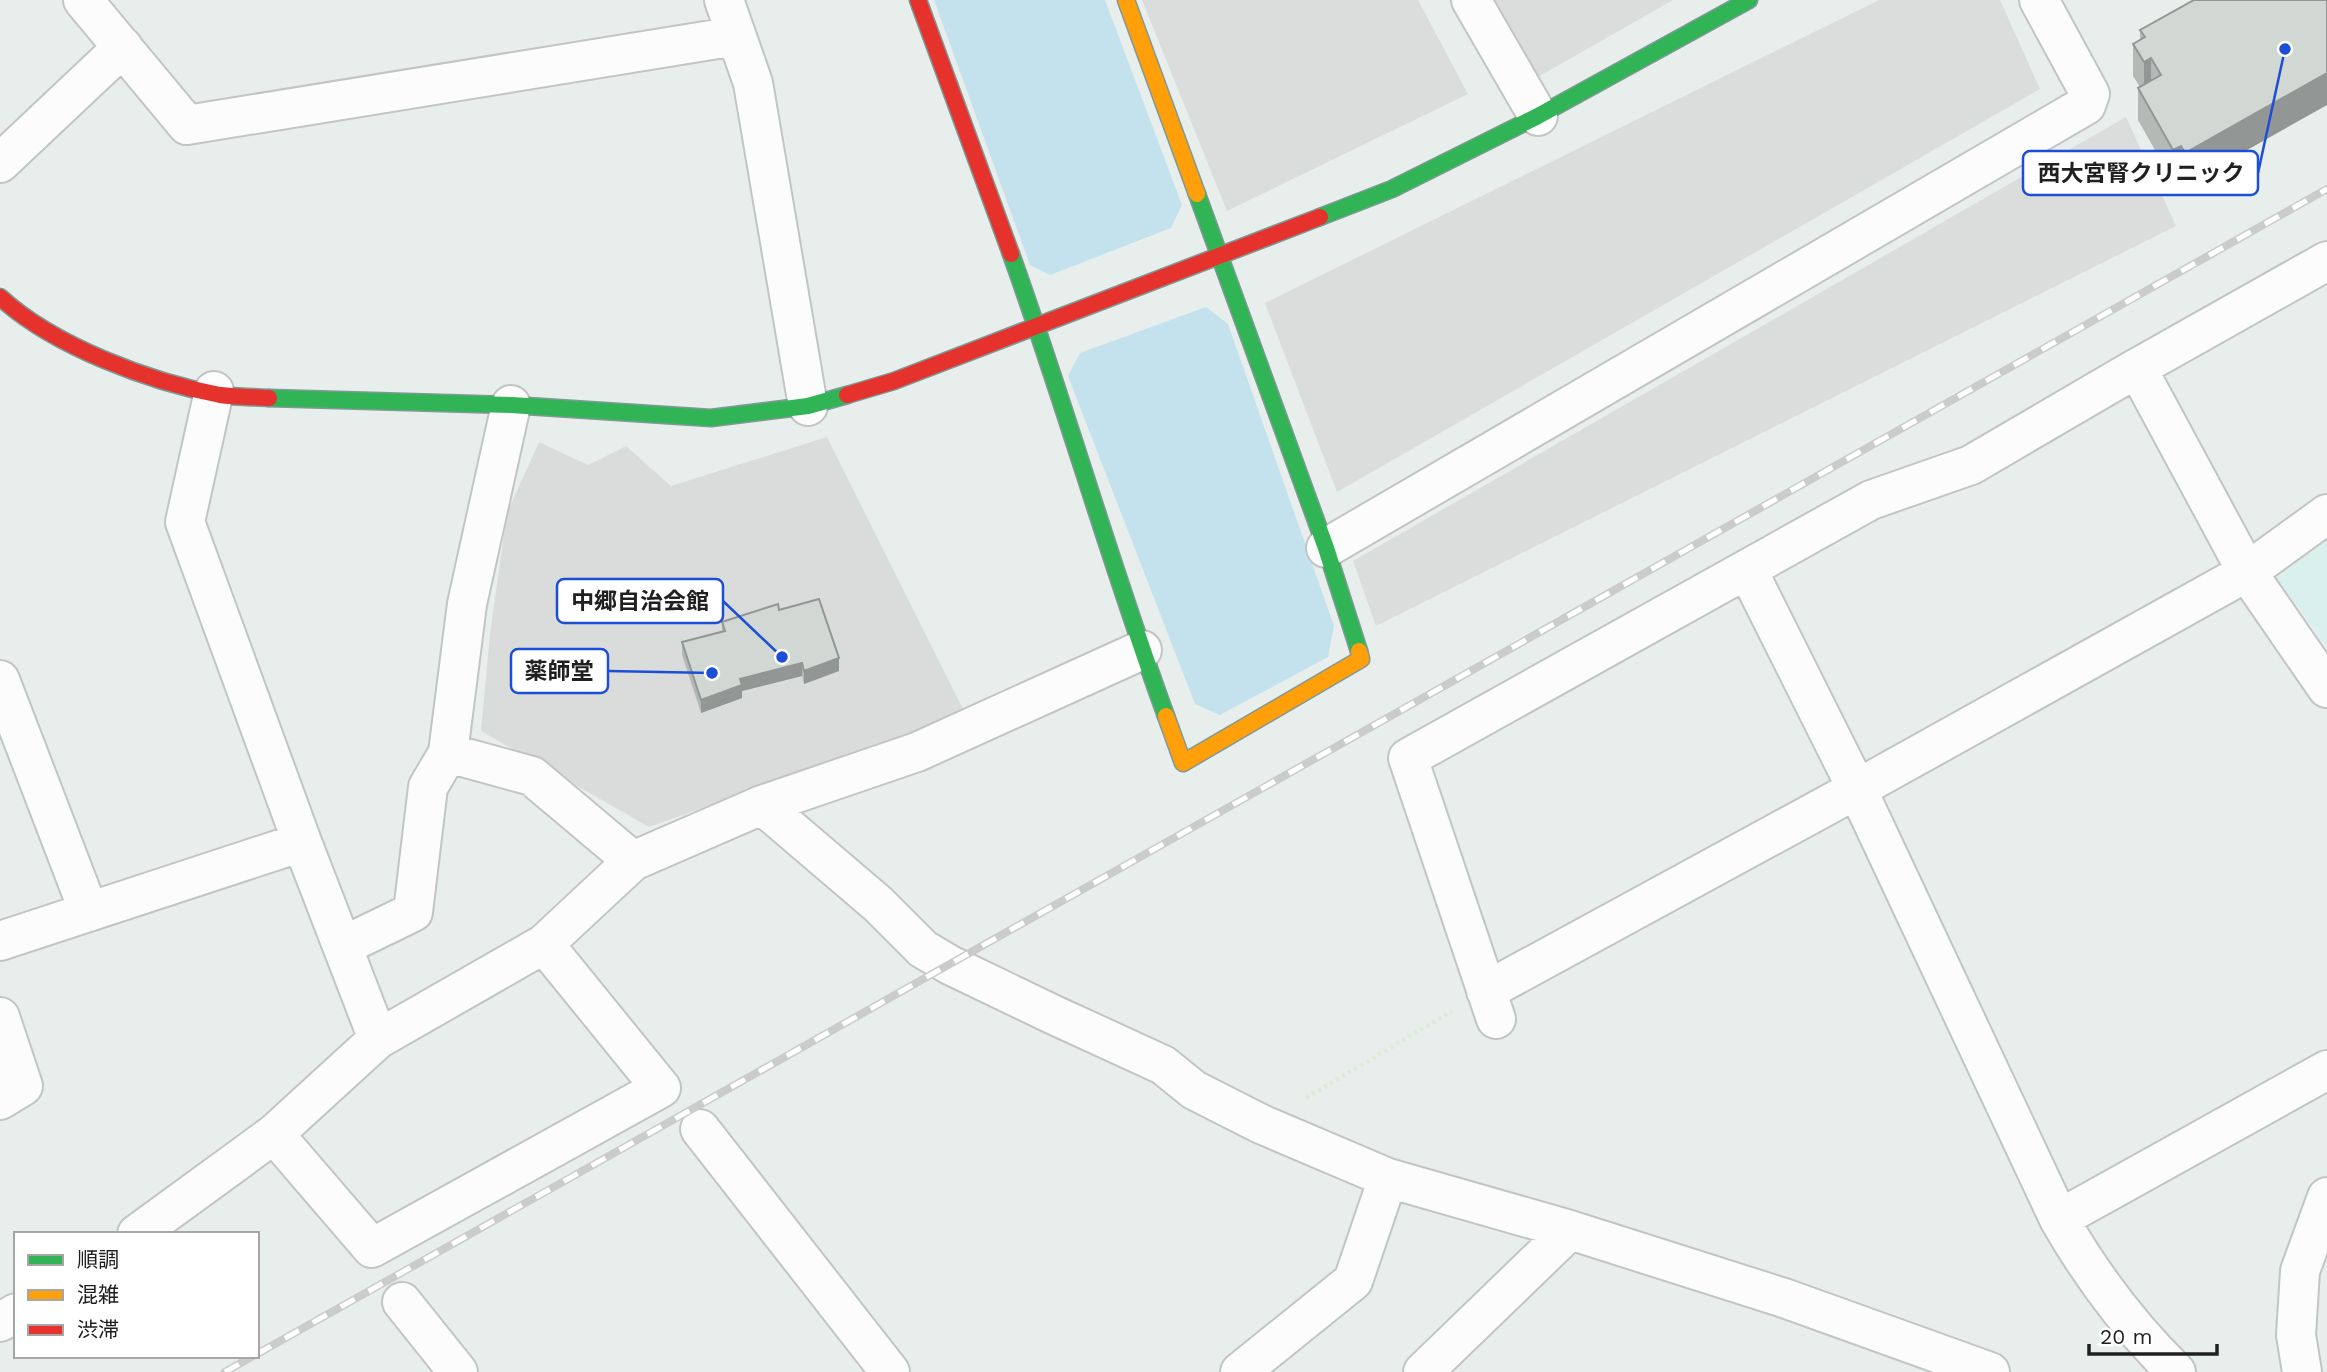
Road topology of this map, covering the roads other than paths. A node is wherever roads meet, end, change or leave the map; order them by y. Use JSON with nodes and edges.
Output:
{"nodes":[{"id":1,"x":83,"y":0,"type":"edge"},
{"id":2,"x":723,"y":0,"type":"edge"},
{"id":3,"x":918,"y":0,"type":"edge"},
{"id":4,"x":1126,"y":0,"type":"edge"},
{"id":5,"x":1471,"y":0,"type":"edge"},
{"id":6,"x":1749,"y":0,"type":"edge"},
{"id":7,"x":2039,"y":0,"type":"edge"},
{"id":8,"x":736,"y":36,"type":"junction"},
{"id":9,"x":123,"y":47,"type":"junction"},
{"id":10,"x":1538,"y":116,"type":"junction"},
{"id":11,"x":0,"y":163,"type":"edge"},
{"id":12,"x":1218,"y":256,"type":"junction"},
{"id":13,"x":2327,"y":261,"type":"edge"},
{"id":14,"x":0,"y":297,"type":"edge"},
{"id":15,"x":1037,"y":326,"type":"junction"},
{"id":16,"x":2137,"y":368,"type":"junction"},
{"id":17,"x":214,"y":391,"type":"junction"},
{"id":18,"x":511,"y":405,"type":"junction"},
{"id":19,"x":808,"y":406,"type":"junction"},
{"id":20,"x":2327,"y":514,"type":"edge"},
{"id":21,"x":1326,"y":548,"type":"junction"},
{"id":22,"x":1747,"y":569,"type":"junction"},
{"id":23,"x":2247,"y":572,"type":"junction"},
{"id":24,"x":1142,"y":650,"type":"junction"},
{"id":25,"x":0,"y":680,"type":"edge"},
{"id":26,"x":2327,"y":688,"type":"edge"},
{"id":27,"x":448,"y":753,"type":"junction"},
{"id":28,"x":1857,"y":789,"type":"junction"},
{"id":29,"x":762,"y":805,"type":"junction"},
{"id":30,"x":302,"y":842,"type":"junction"},
{"id":31,"x":633,"y":861,"type":"junction"},
{"id":32,"x":89,"y":912,"type":"junction"},
{"id":33,"x":0,"y":941,"type":"edge"},
{"id":34,"x":544,"y":944,"type":"junction"},
{"id":35,"x":343,"y":946,"type":"junction"},
{"id":36,"x":0,"y":1017,"type":"edge"},
{"id":37,"x":378,"y":1039,"type":"junction"},
{"id":38,"x":2327,"y":1069,"type":"edge"},
{"id":39,"x":0,"y":1100,"type":"edge"},
{"id":40,"x":700,"y":1129,"type":"dead end"},
{"id":41,"x":274,"y":1134,"type":"junction"},
{"id":42,"x":1388,"y":1178,"type":"junction"},
{"id":43,"x":2327,"y":1197,"type":"edge"},
{"id":44,"x":2059,"y":1219,"type":"junction"},
{"id":45,"x":1570,"y":1230,"type":"junction"},
{"id":46,"x":140,"y":1232,"type":"edge"},
{"id":47,"x":402,"y":1302,"type":"dead end"},
{"id":48,"x":458,"y":1372,"type":"edge"},
{"id":49,"x":890,"y":1372,"type":"edge"},
{"id":50,"x":1240,"y":1372,"type":"edge"},
{"id":51,"x":1423,"y":1372,"type":"edge"},
{"id":52,"x":1990,"y":1372,"type":"edge"},
{"id":53,"x":2176,"y":1372,"type":"edge"},
{"id":54,"x":2302,"y":1372,"type":"edge"}],
"edges":[{"from":1,"to":9,"type":"street"},
{"from":2,"to":8,"type":"street"},
{"from":3,"to":15,"type":"street"},
{"from":4,"to":12,"type":"street"},
{"from":5,"to":10,"type":"street"},
{"from":6,"to":10,"type":"street"},
{"from":7,"to":21,"type":"street"},
{"from":8,"to":9,"type":"street"},
{"from":8,"to":19,"type":"street"},
{"from":9,"to":11,"type":"street"},
{"from":10,"to":12,"type":"street"},
{"from":12,"to":15,"type":"street"},
{"from":12,"to":21,"type":"street"},
{"from":13,"to":16,"type":"street"},
{"from":14,"to":17,"type":"street"},
{"from":15,"to":19,"type":"street"},
{"from":15,"to":24,"type":"street"},
{"from":16,"to":22,"type":"street"},
{"from":16,"to":23,"type":"street"},
{"from":17,"to":18,"type":"street"},
{"from":17,"to":30,"type":"street"},
{"from":18,"to":19,"type":"street"},
{"from":18,"to":27,"type":"street"},
{"from":20,"to":23,"type":"street"},
{"from":21,"to":24,"type":"street"},
{"from":22,"to":28,"type":"street"},
{"from":22,"to":28,"type":"street"},
{"from":23,"to":26,"type":"street"},
{"from":23,"to":28,"type":"street"},
{"from":24,"to":29,"type":"street"},
{"from":25,"to":32,"type":"street"},
{"from":27,"to":31,"type":"street"},
{"from":27,"to":35,"type":"street"},
{"from":28,"to":44,"type":"street"},
{"from":29,"to":31,"type":"street"},
{"from":29,"to":42,"type":"street"},
{"from":30,"to":32,"type":"street"},
{"from":30,"to":35,"type":"street"},
{"from":31,"to":34,"type":"street"},
{"from":32,"to":33,"type":"street"},
{"from":34,"to":37,"type":"street"},
{"from":34,"to":41,"type":"street"},
{"from":35,"to":37,"type":"street"},
{"from":36,"to":39,"type":"street"},
{"from":37,"to":41,"type":"street"},
{"from":38,"to":44,"type":"street"},
{"from":40,"to":49,"type":"street"},
{"from":41,"to":46,"type":"street"},
{"from":42,"to":45,"type":"street"},
{"from":42,"to":50,"type":"street"},
{"from":43,"to":54,"type":"street"},
{"from":44,"to":53,"type":"street"},
{"from":45,"to":51,"type":"street"},
{"from":45,"to":52,"type":"street"},
{"from":47,"to":48,"type":"street"}]}
